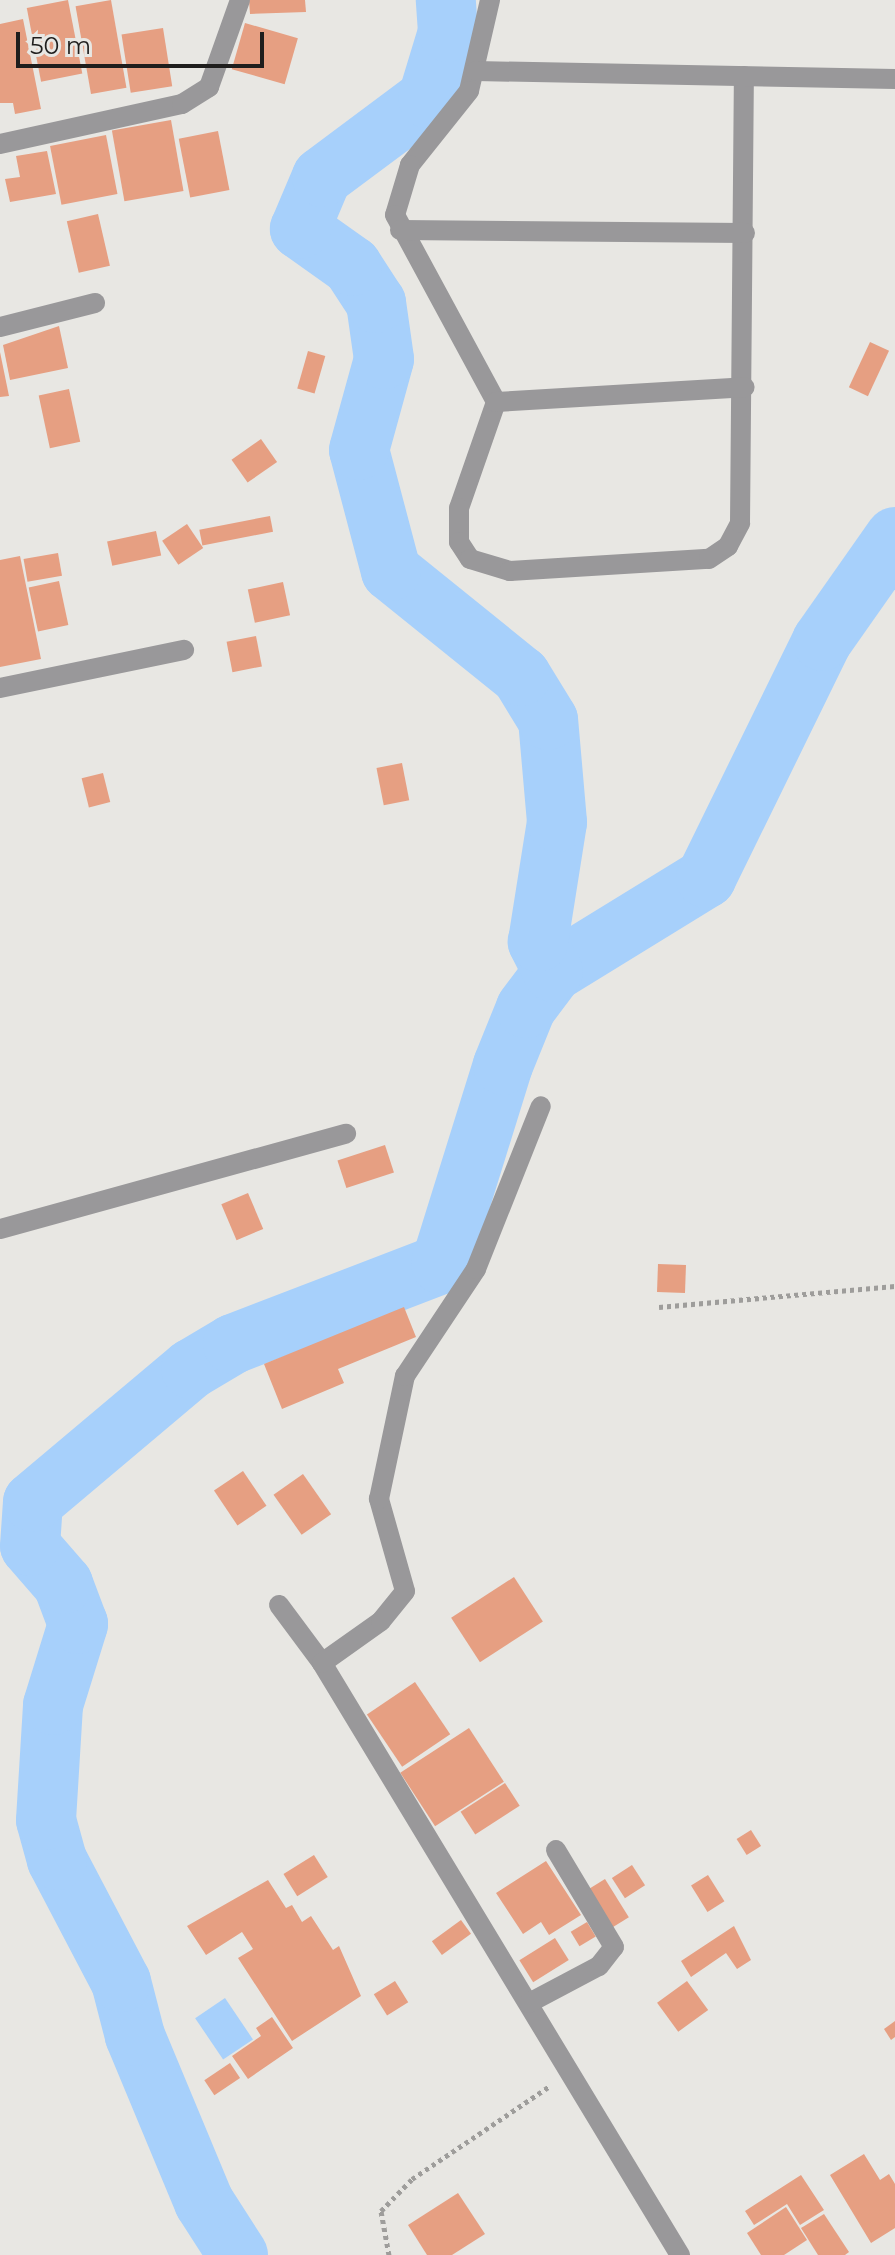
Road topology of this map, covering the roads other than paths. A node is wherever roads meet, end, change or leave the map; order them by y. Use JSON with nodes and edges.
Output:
{"nodes":[{"id":1,"x":240,"y":0,"type":"edge"},
{"id":2,"x":490,"y":0,"type":"edge"},
{"id":3,"x":476,"y":71,"type":"junction"},
{"id":4,"x":744,"y":76,"type":"junction"},
{"id":5,"x":895,"y":79,"type":"edge"},
{"id":6,"x":0,"y":144,"type":"edge"},
{"id":7,"x":400,"y":230,"type":"junction"},
{"id":8,"x":745,"y":233,"type":"junction"},
{"id":9,"x":95,"y":303,"type":"dead end"},
{"id":10,"x":0,"y":327,"type":"edge"},
{"id":11,"x":745,"y":387,"type":"junction"},
{"id":12,"x":496,"y":402,"type":"junction"},
{"id":13,"x":184,"y":650,"type":"dead end"},
{"id":14,"x":0,"y":688,"type":"edge"},
{"id":15,"x":541,"y":1106,"type":"dead end"},
{"id":16,"x":346,"y":1134,"type":"dead end"},
{"id":17,"x":0,"y":1229,"type":"edge"},
{"id":18,"x":279,"y":1605,"type":"dead end"},
{"id":19,"x":322,"y":1663,"type":"junction"},
{"id":20,"x":556,"y":1850,"type":"dead end"},
{"id":21,"x":529,"y":2003,"type":"junction"},
{"id":22,"x":680,"y":2255,"type":"edge"}],
"edges":[{"from":1,"to":6,"type":"street"},
{"from":2,"to":3,"type":"street"},
{"from":3,"to":4,"type":"street"},
{"from":3,"to":7,"type":"street"},
{"from":4,"to":5,"type":"street"},
{"from":4,"to":8,"type":"street"},
{"from":7,"to":8,"type":"street"},
{"from":7,"to":12,"type":"street"},
{"from":8,"to":11,"type":"street"},
{"from":9,"to":10,"type":"street"},
{"from":11,"to":12,"type":"street"},
{"from":11,"to":12,"type":"street"},
{"from":13,"to":14,"type":"street"},
{"from":15,"to":19,"type":"street"},
{"from":16,"to":17,"type":"street"},
{"from":18,"to":19,"type":"street"},
{"from":19,"to":21,"type":"street"},
{"from":20,"to":21,"type":"street"},
{"from":21,"to":22,"type":"street"}]}
